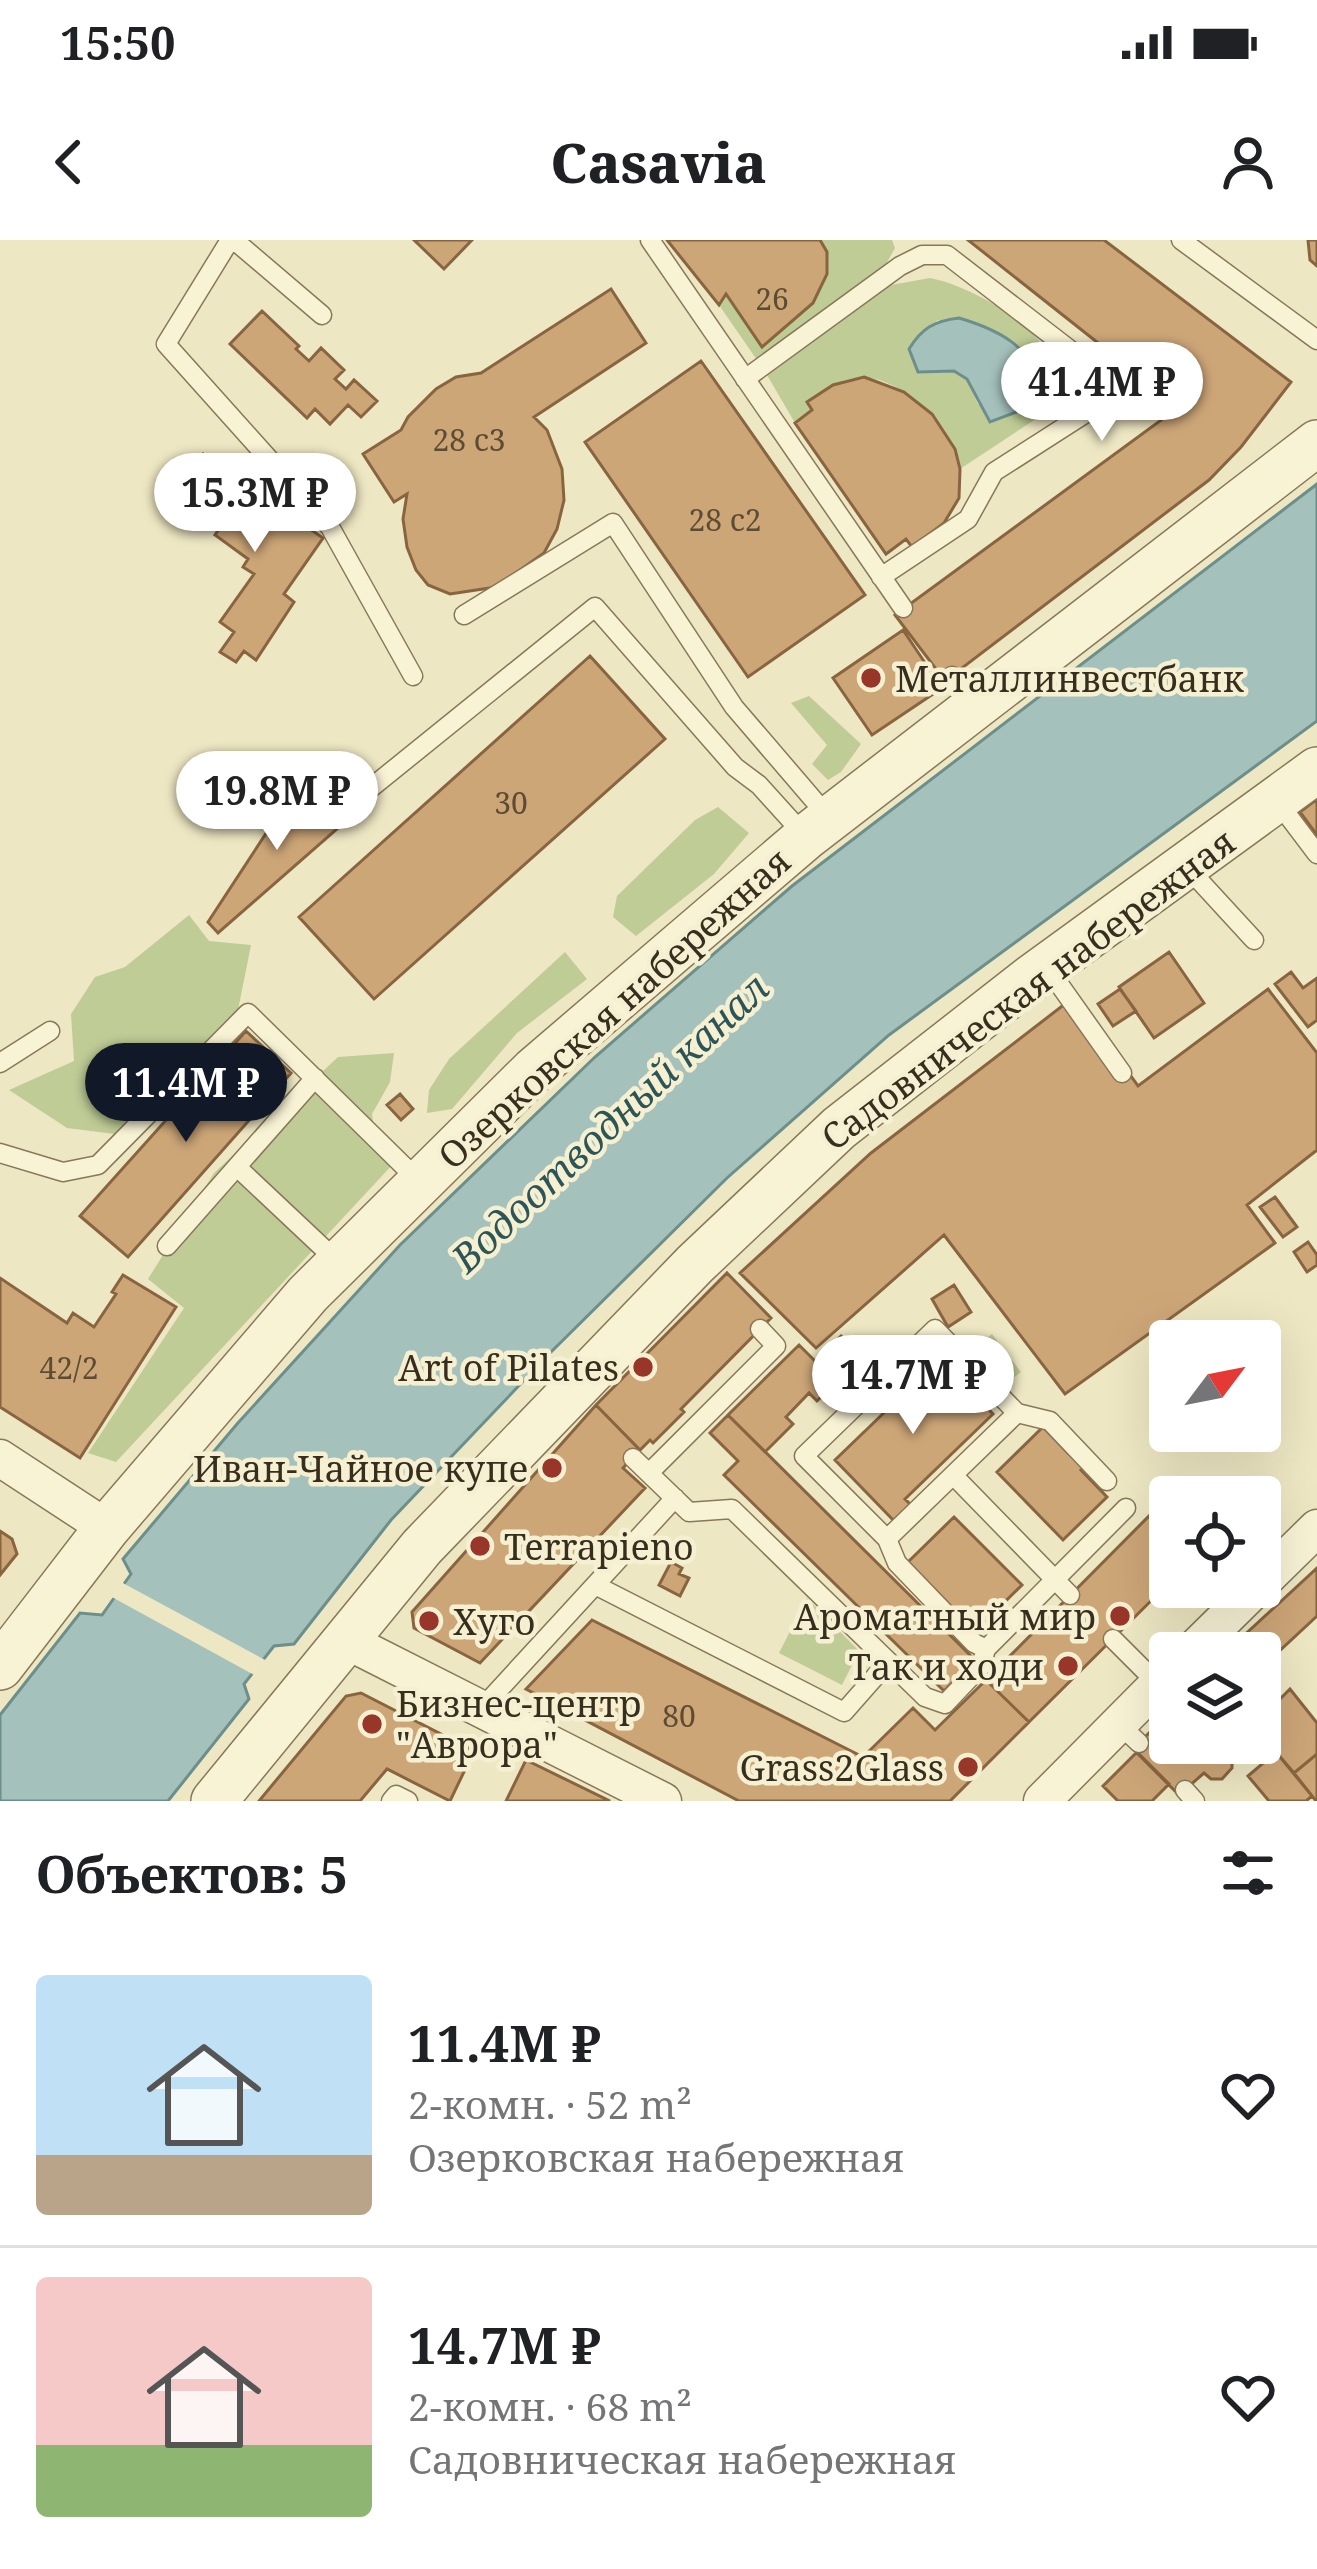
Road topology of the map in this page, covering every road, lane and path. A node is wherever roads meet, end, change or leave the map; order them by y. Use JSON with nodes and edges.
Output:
{"nodes":[{"id":1,"x":232,"y":240,"type":"edge"},
{"id":2,"x":650,"y":240,"type":"edge"},
{"id":3,"x":1180,"y":240,"type":"edge"},
{"id":4,"x":322,"y":315,"type":"dead end"},
{"id":5,"x":1317,"y":340,"type":"edge"},
{"id":6,"x":745,"y":379,"type":"junction"},
{"id":7,"x":1317,"y":443,"type":"edge"},
{"id":8,"x":881,"y":577,"type":"junction"},
{"id":9,"x":903,"y":608,"type":"dead end"},
{"id":10,"x":464,"y":615,"type":"dead end"},
{"id":11,"x":413,"y":676,"type":"dead end"},
{"id":12,"x":1317,"y":770,"type":"edge"},
{"id":13,"x":1276,"y":800,"type":"junction"},
{"id":14,"x":346,"y":808,"type":"dead end"},
{"id":15,"x":818,"y":828,"type":"junction"},
{"id":16,"x":1317,"y":854,"type":"edge"},
{"id":17,"x":1186,"y":866,"type":"junction"},
{"id":18,"x":1254,"y":940,"type":"dead end"},
{"id":19,"x":1047,"y":967,"type":"junction"},
{"id":20,"x":50,"y":1031,"type":"dead end"},
{"id":21,"x":0,"y":1064,"type":"edge"},
{"id":22,"x":1122,"y":1073,"type":"dead end"},
{"id":23,"x":315,"y":1078,"type":"junction"},
{"id":24,"x":0,"y":1153,"type":"edge"},
{"id":25,"x":237,"y":1167,"type":"junction"},
{"id":26,"x":420,"y":1182,"type":"junction"},
{"id":27,"x":167,"y":1246,"type":"dead end"},
{"id":28,"x":339,"y":1263,"type":"junction"},
{"id":29,"x":760,"y":1329,"type":"dead end"},
{"id":30,"x":1017,"y":1413,"type":"junction"},
{"id":31,"x":633,"y":1457,"type":"dead end"},
{"id":32,"x":0,"y":1458,"type":"edge"},
{"id":33,"x":650,"y":1473,"type":"junction"},
{"id":34,"x":953,"y":1475,"type":"junction"},
{"id":35,"x":1106,"y":1481,"type":"dead end"},
{"id":36,"x":675,"y":1498,"type":"junction"},
{"id":37,"x":1126,"y":1508,"type":"dead end"},
{"id":38,"x":107,"y":1528,"type":"junction"},
{"id":39,"x":1317,"y":1528,"type":"edge"},
{"id":40,"x":887,"y":1539,"type":"junction"},
{"id":41,"x":1281,"y":1563,"type":"edge"},
{"id":42,"x":1055,"y":1579,"type":"junction"},
{"id":43,"x":595,"y":1586,"type":"junction"},
{"id":44,"x":1070,"y":1595,"type":"dead end"},
{"id":45,"x":1236,"y":1608,"type":"edge"},
{"id":46,"x":1211,"y":1632,"type":"edge"},
{"id":47,"x":1113,"y":1639,"type":"dead end"},
{"id":48,"x":345,"y":1640,"type":"junction"},
{"id":49,"x":986,"y":1649,"type":"junction"},
{"id":50,"x":888,"y":1662,"type":"junction"},
{"id":51,"x":0,"y":1667,"type":"edge"},
{"id":52,"x":1149,"y":1667,"type":"edge"},
{"id":53,"x":1149,"y":1702,"type":"edge"},
{"id":54,"x":481,"y":1709,"type":"junction"},
{"id":55,"x":214,"y":1801,"type":"edge"},
{"id":56,"x":391,"y":1801,"type":"edge"},
{"id":57,"x":408,"y":1801,"type":"edge"},
{"id":58,"x":663,"y":1801,"type":"edge"},
{"id":59,"x":1042,"y":1801,"type":"edge"}],
"edges":[{"from":1,"to":4,"type":"lane"},
{"from":1,"to":11,"type":"lane"},
{"from":2,"to":6,"type":"lane"},
{"from":3,"to":5,"type":"lane"},
{"from":6,"to":8,"type":"lane"},
{"from":6,"to":8,"type":"lane"},
{"from":7,"to":15,"type":"street","name":"Озерковская набережная"},
{"from":8,"to":9,"type":"lane"},
{"from":10,"to":15,"type":"lane"},
{"from":12,"to":13,"type":"street","name":"Садовническая набережная"},
{"from":13,"to":16,"type":"lane"},
{"from":13,"to":17,"type":"street","name":"Садовническая набережная"},
{"from":14,"to":15,"type":"lane"},
{"from":15,"to":26,"type":"street","name":"Озерковская набережная"},
{"from":17,"to":18,"type":"lane"},
{"from":17,"to":19,"type":"street","name":"Садовническая набережная"},
{"from":19,"to":22,"type":"lane"},
{"from":19,"to":48,"type":"street","name":"Садовническая набережная"},
{"from":20,"to":21,"type":"lane"},
{"from":23,"to":24,"type":"lane"},
{"from":23,"to":25,"type":"lane"},
{"from":23,"to":26,"type":"lane"},
{"from":25,"to":27,"type":"lane"},
{"from":25,"to":28,"type":"lane"},
{"from":26,"to":28,"type":"street","name":"Озерковская набережная"},
{"from":28,"to":38,"type":"street","name":"Озерковская набережная"},
{"from":29,"to":33,"type":"lane"},
{"from":30,"to":34,"type":"lane"},
{"from":30,"to":35,"type":"lane"},
{"from":30,"to":40,"type":"lane"},
{"from":31,"to":33,"type":"lane"},
{"from":32,"to":38,"type":"street"},
{"from":33,"to":36,"type":"lane"},
{"from":34,"to":40,"type":"lane"},
{"from":34,"to":42,"type":"lane"},
{"from":36,"to":43,"type":"lane"},
{"from":36,"to":50,"type":"lane"},
{"from":37,"to":42,"type":"lane"},
{"from":38,"to":51,"type":"street","name":"Озерковская набережная"},
{"from":39,"to":41,"type":"street"},
{"from":40,"to":49,"type":"lane"},
{"from":42,"to":44,"type":"lane"},
{"from":42,"to":49,"type":"lane"},
{"from":43,"to":50,"type":"lane"},
{"from":43,"to":54,"type":"lane"},
{"from":45,"to":46,"type":"street"},
{"from":47,"to":52,"type":"lane"},
{"from":48,"to":54,"type":"street"},
{"from":48,"to":55,"type":"street","name":"Садовническая набережная"},
{"from":49,"to":50,"type":"lane"},
{"from":53,"to":59,"type":"street"},
{"from":54,"to":58,"type":"street"},
{"from":56,"to":57,"type":"lane"}]}
